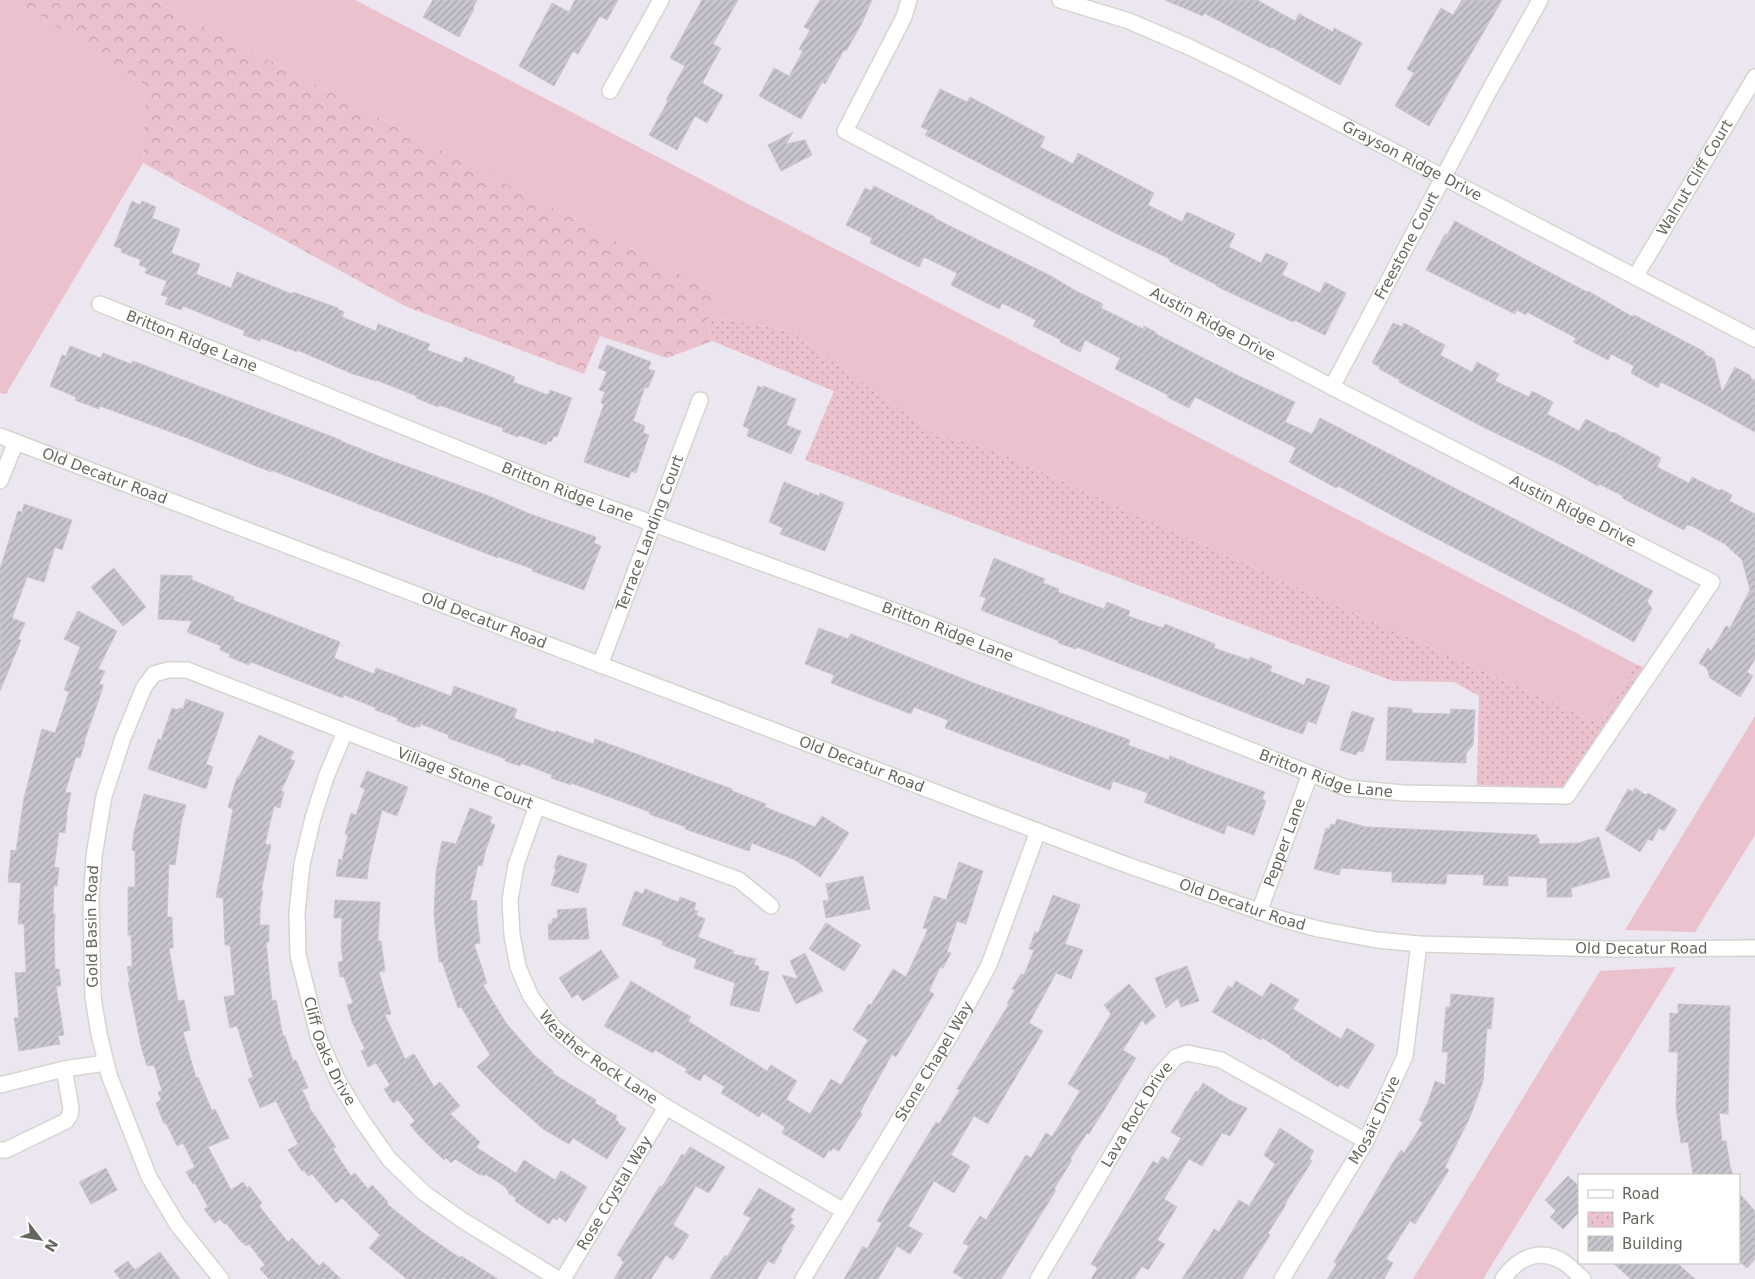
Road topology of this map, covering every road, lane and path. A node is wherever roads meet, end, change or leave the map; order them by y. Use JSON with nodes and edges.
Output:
{"nodes":[{"id":1,"x":661,"y":0,"type":"edge"},
{"id":2,"x":909,"y":0,"type":"edge"},
{"id":3,"x":1060,"y":0,"type":"edge"},
{"id":4,"x":1540,"y":0,"type":"edge"},
{"id":5,"x":1755,"y":77,"type":"edge"},
{"id":6,"x":610,"y":92,"type":"dead end"},
{"id":7,"x":1442,"y":178,"type":"junction"},
{"id":8,"x":1635,"y":277,"type":"junction"},
{"id":9,"x":100,"y":304,"type":"dead end"},
{"id":10,"x":1755,"y":339,"type":"edge"},
{"id":11,"x":1332,"y":387,"type":"junction"},
{"id":12,"x":700,"y":400,"type":"dead end"},
{"id":13,"x":0,"y":436,"type":"edge"},
{"id":14,"x":16,"y":442,"type":"junction"},
{"id":15,"x":0,"y":481,"type":"edge"},
{"id":16,"x":654,"y":524,"type":"junction"},
{"id":17,"x":1712,"y":582,"type":"joint"},
{"id":18,"x":600,"y":665,"type":"junction"},
{"id":19,"x":154,"y":674,"type":"joint"},
{"id":20,"x":345,"y":732,"type":"junction"},
{"id":21,"x":1310,"y":774,"type":"junction"},
{"id":22,"x":537,"y":806,"type":"junction"},
{"id":23,"x":1038,"y":831,"type":"junction"},
{"id":24,"x":771,"y":906,"type":"dead end"},
{"id":25,"x":1259,"y":912,"type":"junction"},
{"id":26,"x":1419,"y":944,"type":"junction"},
{"id":27,"x":1755,"y":948,"type":"edge"},
{"id":28,"x":106,"y":1062,"type":"junction"},
{"id":29,"x":64,"y":1069,"type":"junction"},
{"id":30,"x":0,"y":1085,"type":"edge"},
{"id":31,"x":666,"y":1107,"type":"junction"},
{"id":32,"x":1366,"y":1141,"type":"junction"},
{"id":33,"x":0,"y":1150,"type":"edge"},
{"id":34,"x":844,"y":1211,"type":"junction"},
{"id":35,"x":221,"y":1279,"type":"edge"},
{"id":36,"x":558,"y":1279,"type":"edge"},
{"id":37,"x":563,"y":1279,"type":"edge"},
{"id":38,"x":803,"y":1279,"type":"edge"},
{"id":39,"x":1038,"y":1279,"type":"edge"},
{"id":40,"x":1282,"y":1279,"type":"edge"},
{"id":41,"x":1503,"y":1279,"type":"edge"},
{"id":42,"x":1583,"y":1279,"type":"edge"}],
"edges":[{"from":1,"to":6,"type":"street"},
{"from":2,"to":11,"type":"street","name":"Austin Ridge Drive"},
{"from":3,"to":7,"type":"street","name":"Grayson Ridge Drive"},
{"from":4,"to":7,"type":"street","name":"Freestone Court"},
{"from":5,"to":8,"type":"street","name":"Walnut Cliff Court"},
{"from":7,"to":8,"type":"street","name":"Grayson Ridge Drive"},
{"from":7,"to":11,"type":"street","name":"Freestone Court"},
{"from":8,"to":10,"type":"street","name":"Grayson Ridge Drive"},
{"from":9,"to":16,"type":"street","name":"Britton Ridge Lane"},
{"from":11,"to":17,"type":"street","name":"Austin Ridge Drive"},
{"from":12,"to":16,"type":"street","name":"Terrace Landing Court"},
{"from":13,"to":14,"type":"street","name":"Old Decatur Road"},
{"from":14,"to":15,"type":"street"},
{"from":14,"to":18,"type":"street","name":"Old Decatur Road"},
{"from":16,"to":18,"type":"street","name":"Terrace Landing Court"},
{"from":16,"to":21,"type":"street","name":"Britton Ridge Lane"},
{"from":17,"to":21,"type":"street","name":"Britton Ridge Lane"},
{"from":18,"to":23,"type":"street","name":"Old Decatur Road"},
{"from":19,"to":20,"type":"street","name":"Village Stone Court"},
{"from":19,"to":28,"type":"street","name":"Gold Basin Road"},
{"from":20,"to":22,"type":"street","name":"Village Stone Court"},
{"from":20,"to":36,"type":"street","name":"Cliff Oaks Drive"},
{"from":21,"to":25,"type":"street","name":"Pepper Lane"},
{"from":22,"to":24,"type":"street","name":"Village Stone Court"},
{"from":22,"to":31,"type":"street","name":"Weather Rock Lane"},
{"from":23,"to":25,"type":"street","name":"Old Decatur Road"},
{"from":23,"to":34,"type":"street","name":"Stone Chapel Way"},
{"from":25,"to":26,"type":"street","name":"Old Decatur Road"},
{"from":26,"to":27,"type":"street","name":"Old Decatur Road"},
{"from":26,"to":32,"type":"street","name":"Mosaic Drive"},
{"from":28,"to":29,"type":"street"},
{"from":28,"to":35,"type":"street","name":"Gold Basin Road"},
{"from":29,"to":30,"type":"street"},
{"from":29,"to":33,"type":"street"},
{"from":31,"to":34,"type":"street","name":"Weather Rock Lane"},
{"from":31,"to":37,"type":"street","name":"Rose Crystal Way"},
{"from":32,"to":39,"type":"street","name":"Lava Rock Drive"},
{"from":32,"to":40,"type":"street","name":"Mosaic Drive"},
{"from":34,"to":38,"type":"street","name":"Stone Chapel Way"},
{"from":41,"to":42,"type":"street"}]}
